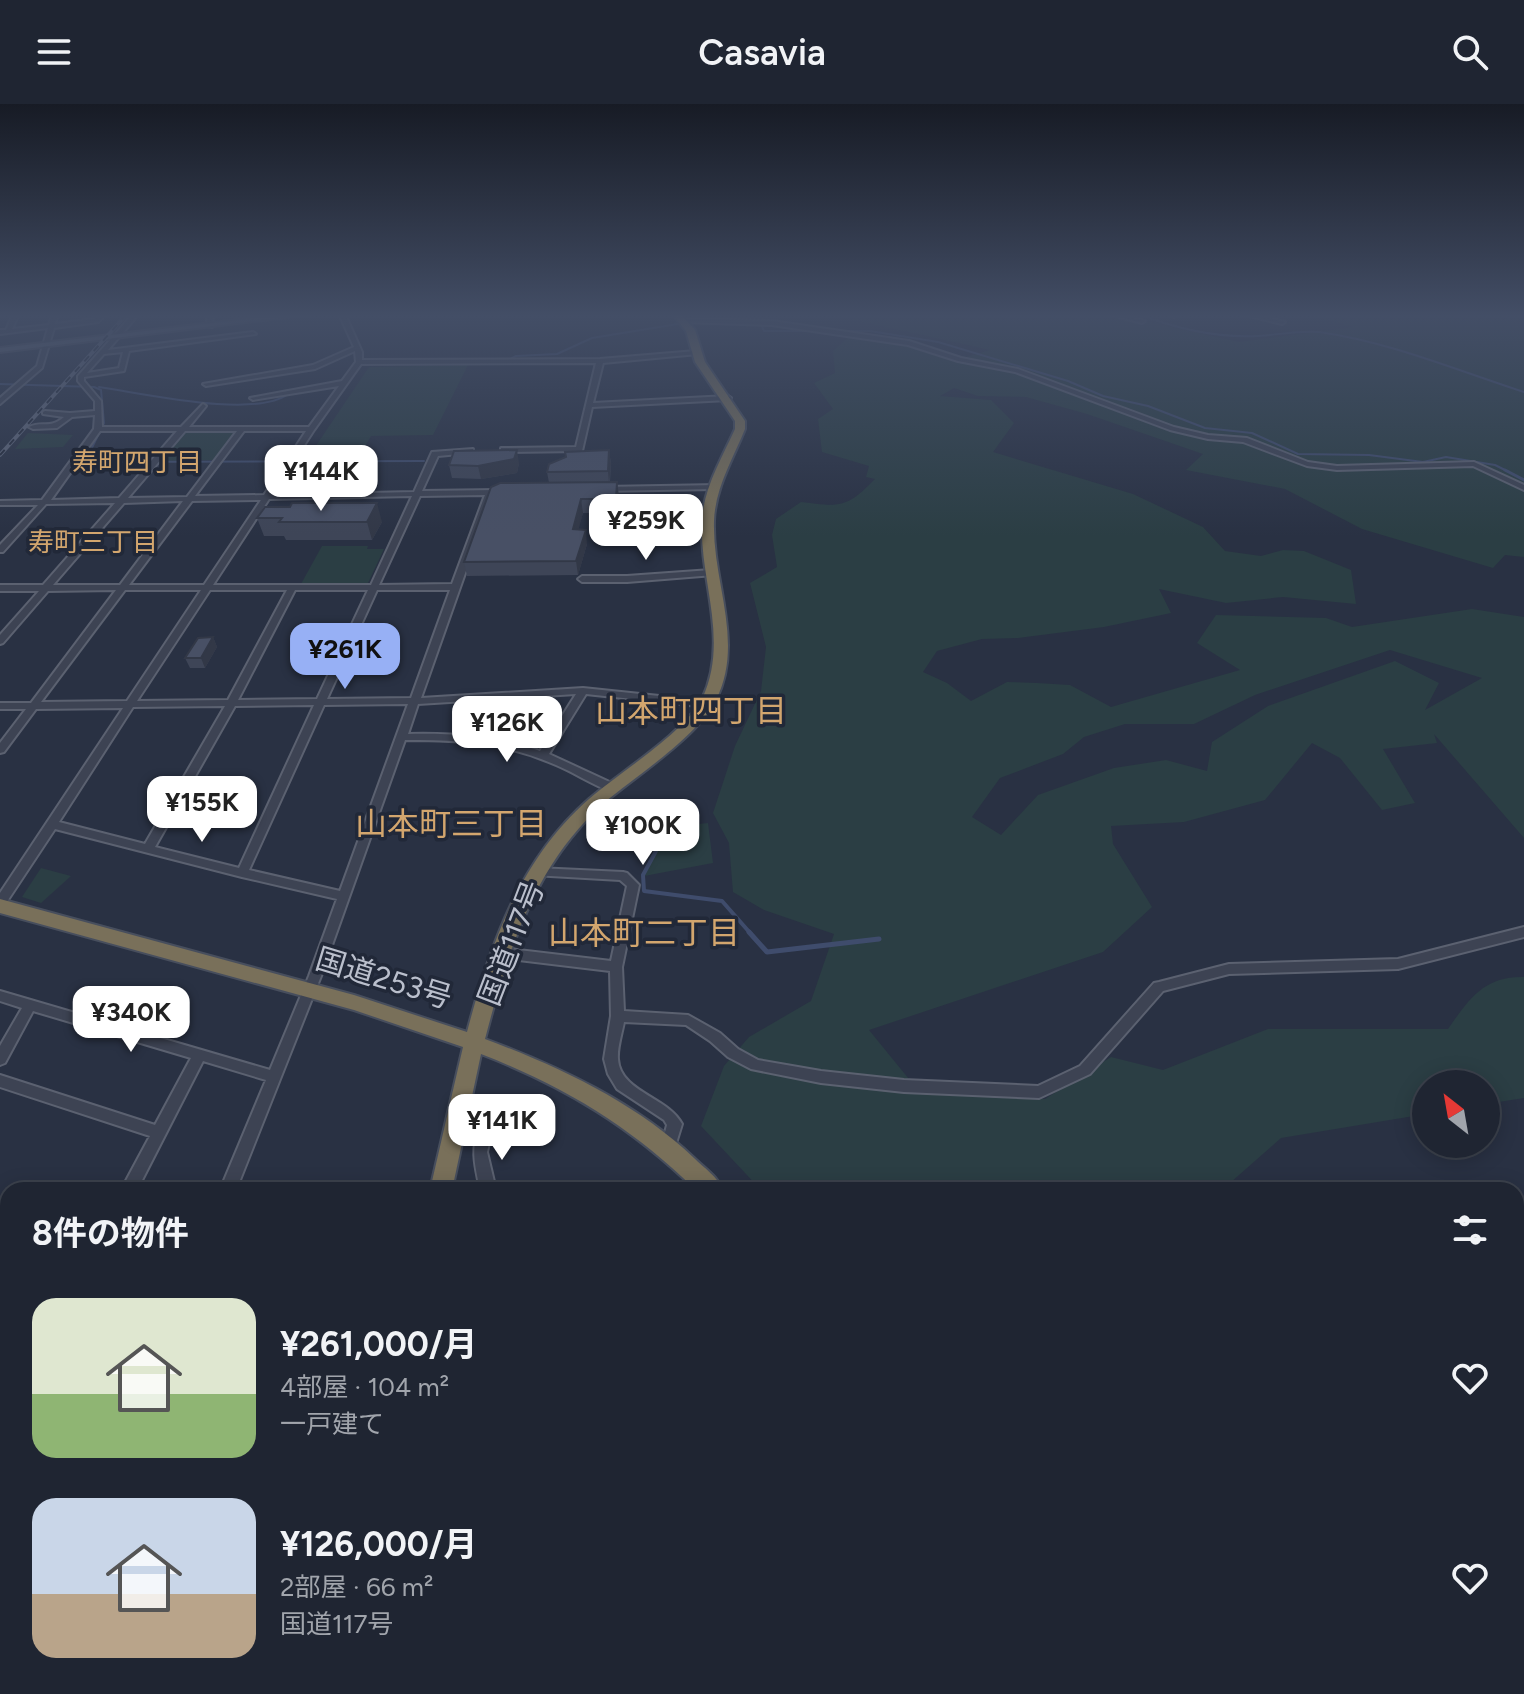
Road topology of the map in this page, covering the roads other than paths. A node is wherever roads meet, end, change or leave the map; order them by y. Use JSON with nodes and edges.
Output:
{"nodes":[{"id":1,"x":16,"y":388,"type":"edge"},
{"id":2,"x":87,"y":388,"type":"edge"},
{"id":3,"x":312,"y":388,"type":"edge"},
{"id":4,"x":340,"y":388,"type":"edge"},
{"id":5,"x":593,"y":388,"type":"edge"},
{"id":6,"x":721,"y":388,"type":"edge"},
{"id":7,"x":1067,"y":388,"type":"edge"},
{"id":8,"x":253,"y":398,"type":"dead end"},
{"id":9,"x":728,"y":398,"type":"junction"},
{"id":10,"x":0,"y":402,"type":"edge"},
{"id":11,"x":588,"y":405,"type":"junction"},
{"id":12,"x":203,"y":406,"type":"dead end"},
{"id":13,"x":45,"y":413,"type":"dead end"},
{"id":14,"x":99,"y":413,"type":"junction"},
{"id":15,"x":70,"y":415,"type":"junction"},
{"id":16,"x":33,"y":427,"type":"dead end"},
{"id":17,"x":98,"y":429,"type":"junction"},
{"id":18,"x":181,"y":429,"type":"junction"},
{"id":19,"x":242,"y":429,"type":"junction"},
{"id":20,"x":311,"y":429,"type":"junction"},
{"id":21,"x":715,"y":487,"type":"junction"},
{"id":22,"x":1524,"y":488,"type":"edge"},
{"id":23,"x":600,"y":489,"type":"edge"},
{"id":24,"x":505,"y":491,"type":"edge"},
{"id":25,"x":490,"y":492,"type":"junction"},
{"id":26,"x":417,"y":493,"type":"junction"},
{"id":27,"x":266,"y":497,"type":"junction"},
{"id":28,"x":189,"y":499,"type":"junction"},
{"id":29,"x":119,"y":500,"type":"junction"},
{"id":30,"x":44,"y":502,"type":"junction"},
{"id":31,"x":0,"y":503,"type":"edge"},
{"id":32,"x":0,"y":550,"type":"edge"},
{"id":33,"x":711,"y":573,"type":"junction"},
{"id":34,"x":582,"y":579,"type":"dead end"},
{"id":35,"x":208,"y":586,"type":"junction"},
{"id":36,"x":293,"y":586,"type":"junction"},
{"id":37,"x":374,"y":586,"type":"junction"},
{"id":38,"x":123,"y":587,"type":"junction"},
{"id":39,"x":453,"y":587,"type":"junction"},
{"id":40,"x":0,"y":588,"type":"edge"},
{"id":41,"x":46,"y":588,"type":"junction"},
{"id":42,"x":0,"y":626,"type":"edge"},
{"id":43,"x":13,"y":626,"type":"junction"},
{"id":44,"x":0,"y":641,"type":"edge"},
{"id":45,"x":583,"y":691,"type":"junction"},
{"id":46,"x":415,"y":701,"type":"junction"},
{"id":47,"x":321,"y":702,"type":"junction"},
{"id":48,"x":232,"y":703,"type":"junction"},
{"id":49,"x":707,"y":704,"type":"junction"},
{"id":50,"x":34,"y":705,"type":"junction"},
{"id":51,"x":130,"y":705,"type":"junction"},
{"id":52,"x":0,"y":706,"type":"edge"},
{"id":53,"x":403,"y":737,"type":"junction"},
{"id":54,"x":0,"y":750,"type":"edge"},
{"id":55,"x":542,"y":756,"type":"junction"},
{"id":56,"x":612,"y":788,"type":"junction"},
{"id":57,"x":52,"y":824,"type":"junction"},
{"id":58,"x":148,"y":849,"type":"junction"},
{"id":59,"x":537,"y":872,"type":"junction"},
{"id":60,"x":242,"y":873,"type":"junction"},
{"id":61,"x":5,"y":886,"type":"edge"},
{"id":62,"x":344,"y":896,"type":"junction"},
{"id":63,"x":0,"y":905,"type":"edge"},
{"id":64,"x":1524,"y":932,"type":"edge"},
{"id":65,"x":502,"y":953,"type":"junction"},
{"id":66,"x":616,"y":967,"type":"junction"},
{"id":67,"x":309,"y":990,"type":"junction"},
{"id":68,"x":0,"y":996,"type":"edge"},
{"id":69,"x":30,"y":1005,"type":"junction"},
{"id":70,"x":618,"y":1016,"type":"junction"},
{"id":71,"x":476,"y":1042,"type":"junction"},
{"id":72,"x":200,"y":1054,"type":"junction"},
{"id":73,"x":0,"y":1059,"type":"edge"},
{"id":74,"x":272,"y":1076,"type":"junction"},
{"id":75,"x":0,"y":1081,"type":"edge"},
{"id":76,"x":159,"y":1133,"type":"junction"},
{"id":77,"x":484,"y":1134,"type":"dead end"},
{"id":78,"x":668,"y":1148,"type":"junction"},
{"id":79,"x":133,"y":1182,"type":"edge"},
{"id":80,"x":231,"y":1182,"type":"edge"},
{"id":81,"x":443,"y":1182,"type":"edge"},
{"id":82,"x":486,"y":1182,"type":"edge"},
{"id":83,"x":704,"y":1182,"type":"edge"}],
"edges":[{"from":1,"to":10,"type":"street"},
{"from":2,"to":14,"type":"street"},
{"from":3,"to":8,"type":"street"},
{"from":4,"to":20,"type":"street"},
{"from":5,"to":11,"type":"street"},
{"from":6,"to":9,"type":"highway","name":"国道117号"},
{"from":7,"to":22,"type":"street"},
{"from":9,"to":11,"type":"street"},
{"from":9,"to":21,"type":"highway","name":"国道117号"},
{"from":11,"to":26,"type":"street"},
{"from":12,"to":18,"type":"street"},
{"from":13,"to":15,"type":"street"},
{"from":14,"to":15,"type":"street"},
{"from":14,"to":17,"type":"street"},
{"from":15,"to":16,"type":"street"},
{"from":17,"to":18,"type":"street"},
{"from":17,"to":30,"type":"street"},
{"from":18,"to":19,"type":"street"},
{"from":18,"to":29,"type":"street"},
{"from":19,"to":20,"type":"street"},
{"from":19,"to":28,"type":"street"},
{"from":20,"to":27,"type":"street"},
{"from":21,"to":23,"type":"street"},
{"from":21,"to":33,"type":"highway","name":"国道117号"},
{"from":24,"to":25,"type":"street"},
{"from":25,"to":26,"type":"street"},
{"from":25,"to":39,"type":"street"},
{"from":26,"to":27,"type":"street"},
{"from":26,"to":37,"type":"street"},
{"from":27,"to":28,"type":"street"},
{"from":27,"to":35,"type":"street"},
{"from":28,"to":29,"type":"street"},
{"from":28,"to":38,"type":"street"},
{"from":29,"to":30,"type":"street"},
{"from":29,"to":41,"type":"street"},
{"from":30,"to":31,"type":"street"},
{"from":30,"to":32,"type":"street"},
{"from":33,"to":34,"type":"street"},
{"from":33,"to":49,"type":"highway","name":"国道117号"},
{"from":35,"to":36,"type":"street"},
{"from":35,"to":38,"type":"street"},
{"from":35,"to":51,"type":"street"},
{"from":36,"to":37,"type":"street"},
{"from":36,"to":48,"type":"street"},
{"from":37,"to":39,"type":"street"},
{"from":37,"to":47,"type":"street"},
{"from":38,"to":41,"type":"street"},
{"from":38,"to":50,"type":"street"},
{"from":39,"to":46,"type":"street"},
{"from":40,"to":41,"type":"street"},
{"from":41,"to":43,"type":"street"},
{"from":42,"to":43,"type":"street"},
{"from":43,"to":44,"type":"street"},
{"from":45,"to":46,"type":"street"},
{"from":45,"to":49,"type":"street"},
{"from":45,"to":55,"type":"street"},
{"from":46,"to":47,"type":"street"},
{"from":46,"to":53,"type":"street"},
{"from":47,"to":48,"type":"street"},
{"from":47,"to":60,"type":"street"},
{"from":48,"to":51,"type":"street"},
{"from":48,"to":58,"type":"street"},
{"from":49,"to":56,"type":"highway","name":"国道117号"},
{"from":50,"to":51,"type":"street"},
{"from":50,"to":52,"type":"street"},
{"from":50,"to":54,"type":"street"},
{"from":51,"to":57,"type":"street"},
{"from":53,"to":55,"type":"street"},
{"from":53,"to":62,"type":"street"},
{"from":55,"to":56,"type":"street"},
{"from":56,"to":59,"type":"highway","name":"国道117号"},
{"from":57,"to":58,"type":"street"},
{"from":57,"to":61,"type":"street"},
{"from":58,"to":60,"type":"street"},
{"from":59,"to":65,"type":"highway","name":"国道117号"},
{"from":59,"to":66,"type":"street"},
{"from":60,"to":62,"type":"street"},
{"from":61,"to":63,"type":"street"},
{"from":62,"to":67,"type":"street"},
{"from":63,"to":67,"type":"highway","name":"国道253号"},
{"from":64,"to":70,"type":"street"},
{"from":65,"to":66,"type":"street"},
{"from":65,"to":71,"type":"highway","name":"国道117号"},
{"from":66,"to":70,"type":"street"},
{"from":67,"to":71,"type":"highway","name":"国道253号"},
{"from":67,"to":74,"type":"street"},
{"from":68,"to":69,"type":"street"},
{"from":69,"to":72,"type":"street"},
{"from":69,"to":73,"type":"street"},
{"from":70,"to":78,"type":"street"},
{"from":71,"to":78,"type":"highway","name":"国道253号"},
{"from":71,"to":81,"type":"highway","name":"国道117号"},
{"from":72,"to":74,"type":"street"},
{"from":72,"to":76,"type":"street"},
{"from":74,"to":80,"type":"street"},
{"from":75,"to":76,"type":"street"},
{"from":76,"to":79,"type":"street"},
{"from":77,"to":82,"type":"street"},
{"from":78,"to":83,"type":"highway","name":"国道253号"}]}
